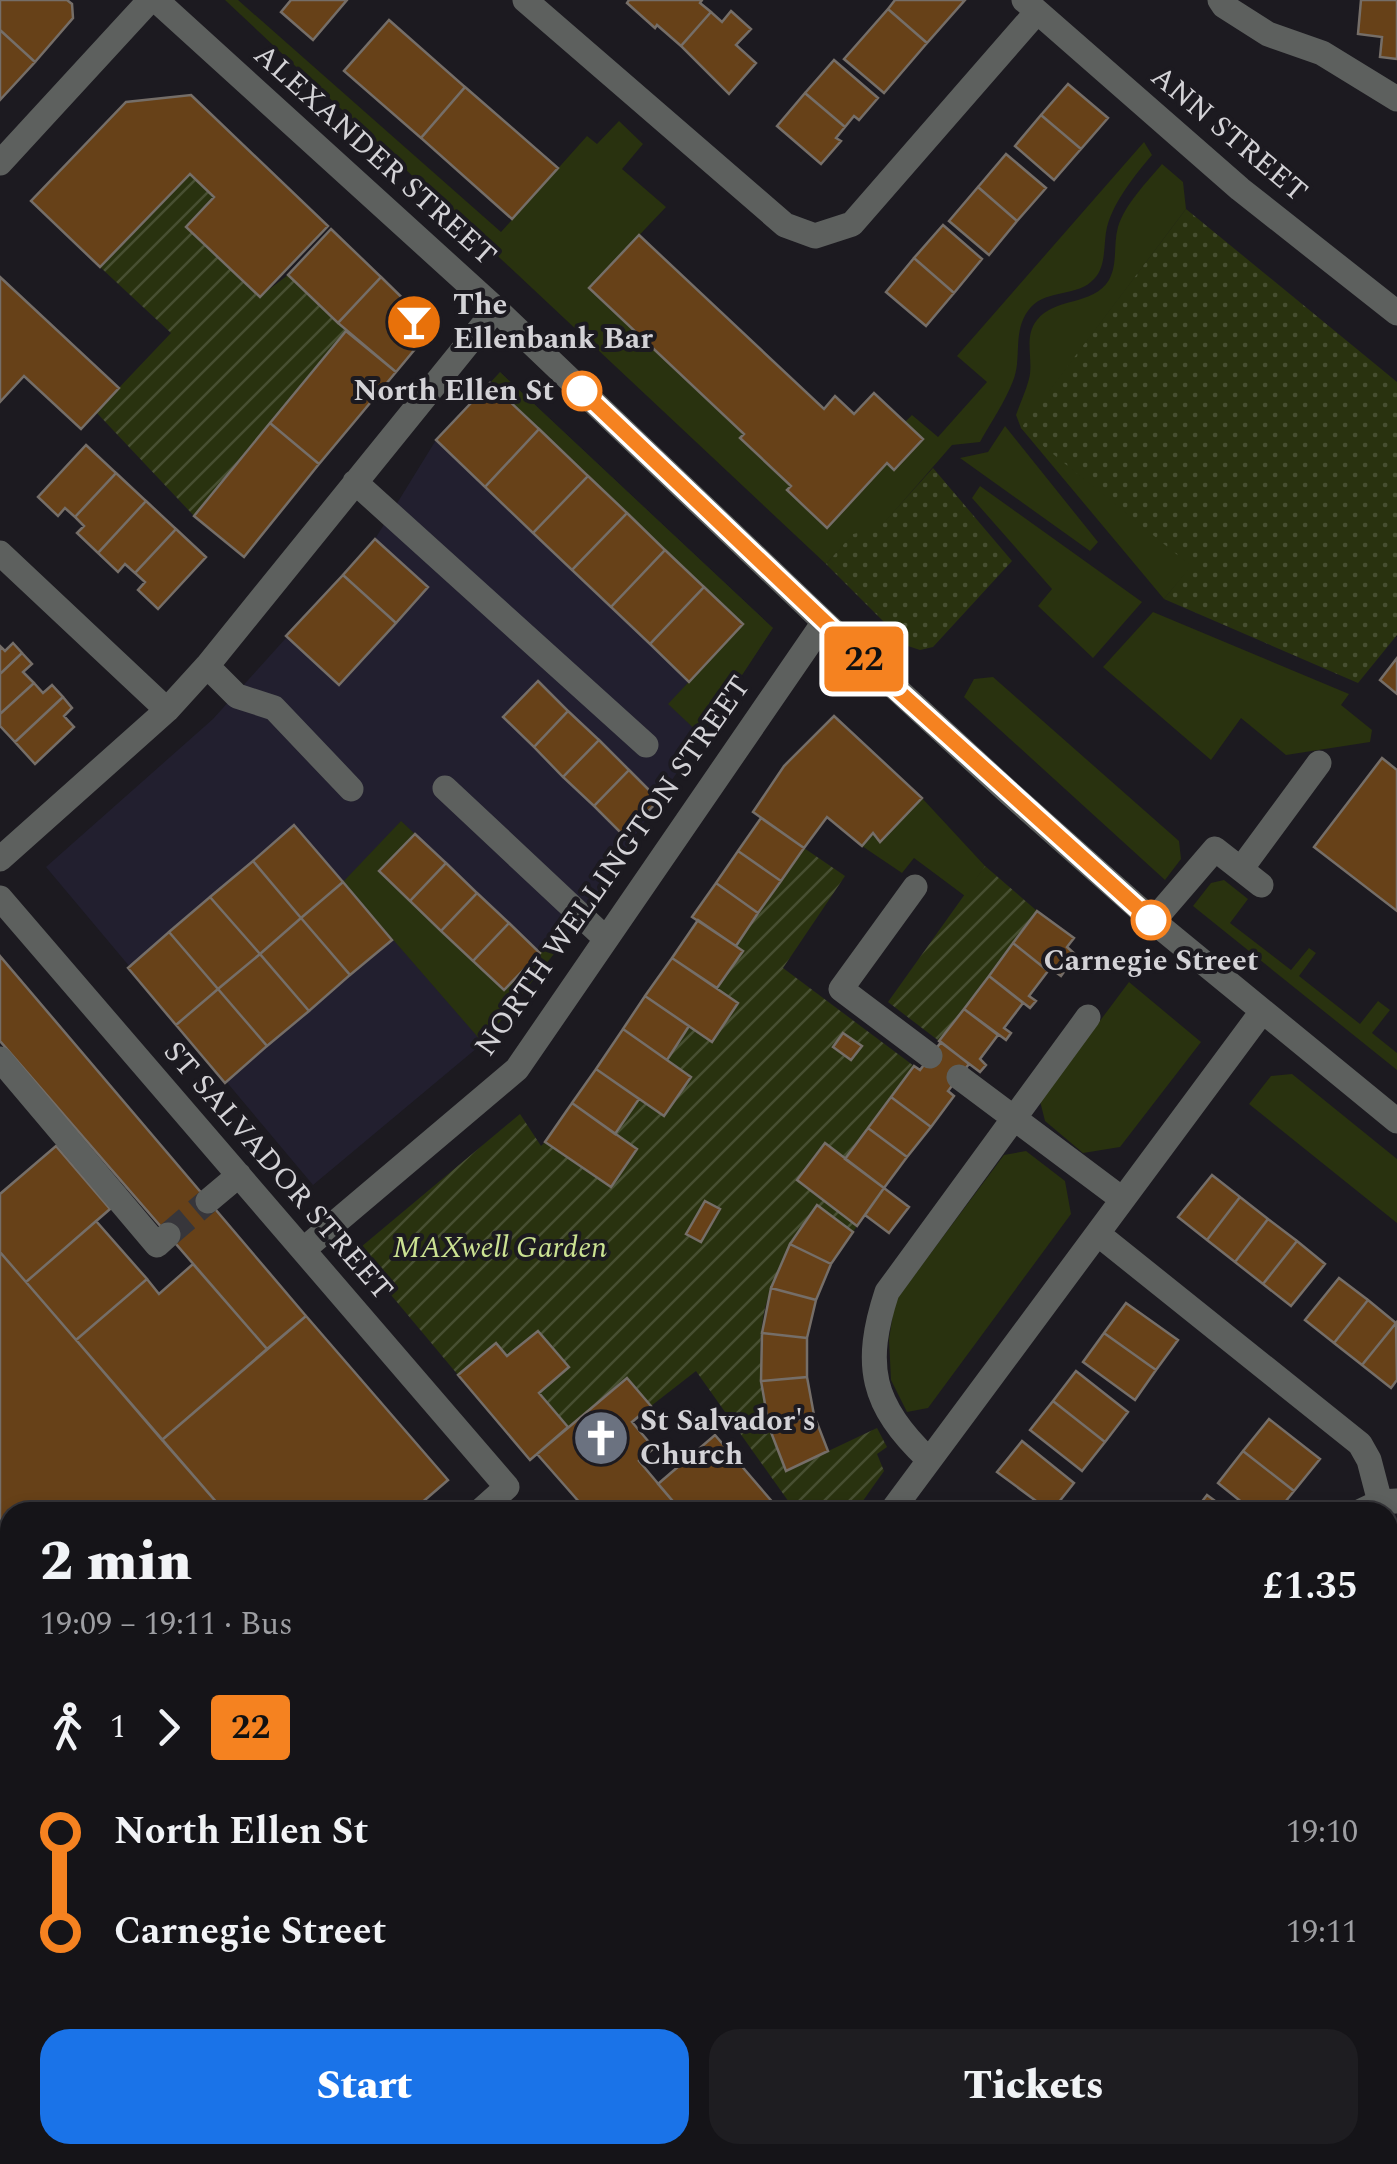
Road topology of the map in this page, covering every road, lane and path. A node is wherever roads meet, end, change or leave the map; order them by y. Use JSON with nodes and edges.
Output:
{"nodes":[{"id":1,"x":153,"y":0,"type":"edge"},
{"id":2,"x":524,"y":0,"type":"edge"},
{"id":3,"x":1220,"y":0,"type":"edge"},
{"id":4,"x":1030,"y":7,"type":"edge"},
{"id":5,"x":1397,"y":99,"type":"edge"},
{"id":6,"x":0,"y":163,"type":"edge"},
{"id":7,"x":496,"y":310,"type":"junction"},
{"id":8,"x":1397,"y":312,"type":"edge"},
{"id":9,"x":355,"y":482,"type":"junction"},
{"id":10,"x":0,"y":553,"type":"edge"},
{"id":11,"x":824,"y":622,"type":"junction"},
{"id":12,"x":207,"y":666,"type":"junction"},
{"id":13,"x":167,"y":710,"type":"junction"},
{"id":14,"x":646,"y":744,"type":"dead end"},
{"id":15,"x":1319,"y":763,"type":"dead end"},
{"id":16,"x":445,"y":788,"type":"dead end"},
{"id":17,"x":351,"y":789,"type":"dead end"},
{"id":18,"x":0,"y":859,"type":"edge"},
{"id":19,"x":915,"y":887,"type":"dead end"},
{"id":20,"x":0,"y":898,"type":"edge"},
{"id":21,"x":1153,"y":922,"type":"junction"},
{"id":22,"x":604,"y":938,"type":"junction"},
{"id":23,"x":1261,"y":1013,"type":"junction"},
{"id":24,"x":1088,"y":1017,"type":"dead end"},
{"id":25,"x":930,"y":1056,"type":"dead end"},
{"id":26,"x":0,"y":1059,"type":"edge"},
{"id":27,"x":959,"y":1077,"type":"dead end"},
{"id":28,"x":1015,"y":1119,"type":"junction"},
{"id":29,"x":1397,"y":1121,"type":"edge"},
{"id":30,"x":239,"y":1176,"type":"junction"},
{"id":31,"x":1122,"y":1199,"type":"junction"},
{"id":32,"x":208,"y":1202,"type":"tunnel mouth"},
{"id":33,"x":1098,"y":1234,"type":"junction"},
{"id":34,"x":168,"y":1235,"type":"dead end"},
{"id":35,"x":303,"y":1250,"type":"junction"},
{"id":36,"x":928,"y":1459,"type":"junction"},
{"id":37,"x":490,"y":1502,"type":"edge"},
{"id":38,"x":898,"y":1502,"type":"edge"},
{"id":39,"x":1378,"y":1502,"type":"edge"}],
"edges":[{"from":1,"to":6,"type":"street"},
{"from":1,"to":7,"type":"street","name":"ALEXANDER STREET"},
{"from":2,"to":4,"type":"street"},
{"from":3,"to":5,"type":"street"},
{"from":4,"to":8,"type":"street","name":"ANN STREET"},
{"from":7,"to":9,"type":"street"},
{"from":7,"to":11,"type":"street","name":"ALEXANDER STREET"},
{"from":9,"to":12,"type":"street"},
{"from":9,"to":14,"type":"street"},
{"from":10,"to":13,"type":"street"},
{"from":11,"to":21,"type":"street","name":"ALEXANDER STREET"},
{"from":11,"to":22,"type":"street","name":"NORTH WELLINGTON STREET"},
{"from":12,"to":13,"type":"street"},
{"from":12,"to":17,"type":"street"},
{"from":13,"to":18,"type":"street"},
{"from":15,"to":21,"type":"street"},
{"from":16,"to":22,"type":"street"},
{"from":19,"to":25,"type":"street"},
{"from":20,"to":30,"type":"street","name":"ST SALVADOR STREET"},
{"from":21,"to":23,"type":"street","name":"ALEXANDER STREET"},
{"from":22,"to":35,"type":"street","name":"NORTH WELLINGTON STREET"},
{"from":23,"to":29,"type":"street","name":"ALEXANDER STREET"},
{"from":23,"to":31,"type":"street"},
{"from":24,"to":28,"type":"street"},
{"from":26,"to":34,"type":"street"},
{"from":27,"to":28,"type":"street"},
{"from":28,"to":31,"type":"street"},
{"from":28,"to":36,"type":"street"},
{"from":30,"to":32,"type":"street"},
{"from":30,"to":35,"type":"street","name":"ST SALVADOR STREET"},
{"from":31,"to":33,"type":"street"},
{"from":33,"to":36,"type":"street"},
{"from":33,"to":39,"type":"street"},
{"from":35,"to":37,"type":"street","name":"ST SALVADOR STREET"},
{"from":36,"to":38,"type":"street"}]}
